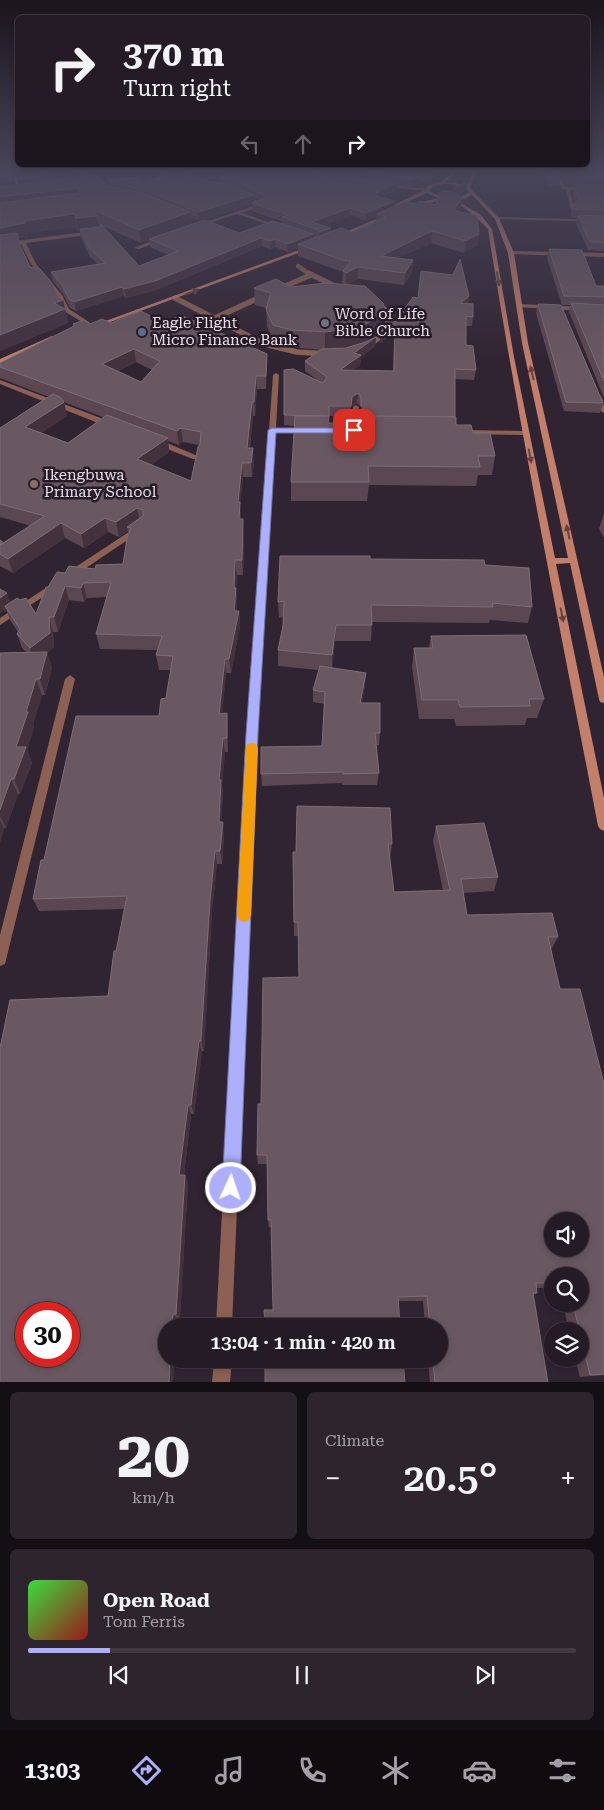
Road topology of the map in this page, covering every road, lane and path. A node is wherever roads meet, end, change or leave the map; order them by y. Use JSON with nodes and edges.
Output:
{"nodes":[{"id":1,"x":88,"y":233,"type":"edge"},
{"id":2,"x":346,"y":233,"type":"edge"},
{"id":3,"x":491,"y":233,"type":"edge"},
{"id":4,"x":504,"y":233,"type":"edge"},
{"id":5,"x":164,"y":238,"type":"edge"},
{"id":6,"x":314,"y":240,"type":"edge"},
{"id":7,"x":328,"y":241,"type":"edge"},
{"id":8,"x":23,"y":242,"type":"junction"},
{"id":9,"x":320,"y":244,"type":"edge"},
{"id":10,"x":0,"y":245,"type":"edge"},
{"id":11,"x":137,"y":248,"type":"dead end"},
{"id":12,"x":511,"y":253,"type":"junction"},
{"id":13,"x":604,"y":255,"type":"edge"},
{"id":14,"x":298,"y":266,"type":"dead end"},
{"id":15,"x":311,"y":275,"type":"junction"},
{"id":16,"x":345,"y":291,"type":"edge"},
{"id":17,"x":175,"y":298,"type":"junction"},
{"id":18,"x":365,"y":298,"type":"edge"},
{"id":19,"x":519,"y":306,"type":"junction"},
{"id":20,"x":562,"y":308,"type":"junction"},
{"id":21,"x":604,"y":310,"type":"edge"},
{"id":22,"x":566,"y":317,"type":"edge"},
{"id":23,"x":215,"y":318,"type":"junction"},
{"id":24,"x":87,"y":323,"type":"junction"},
{"id":25,"x":360,"y":349,"type":"edge"},
{"id":26,"x":333,"y":353,"type":"edge"},
{"id":27,"x":0,"y":360,"type":"edge"},
{"id":28,"x":0,"y":367,"type":"edge"},
{"id":29,"x":276,"y":375,"type":"dead end"},
{"id":30,"x":0,"y":382,"type":"edge"},
{"id":31,"x":594,"y":386,"type":"edge"},
{"id":32,"x":601,"y":394,"type":"edge"},
{"id":33,"x":356,"y":406,"type":"dead end"},
{"id":34,"x":604,"y":411,"type":"edge"},
{"id":35,"x":121,"y":428,"type":"edge"},
{"id":36,"x":272,"y":430,"type":"junction"},
{"id":37,"x":318,"y":430,"type":"edge"},
{"id":38,"x":345,"y":430,"type":"edge"},
{"id":39,"x":354,"y":430,"type":"junction"},
{"id":40,"x":363,"y":430,"type":"edge"},
{"id":41,"x":449,"y":432,"type":"edge"},
{"id":42,"x":526,"y":433,"type":"junction"},
{"id":43,"x":149,"y":439,"type":"edge"},
{"id":44,"x":196,"y":457,"type":"edge"},
{"id":45,"x":141,"y":527,"type":"edge"},
{"id":46,"x":574,"y":560,"type":"junction"},
{"id":47,"x":551,"y":561,"type":"junction"},
{"id":48,"x":0,"y":622,"type":"edge"},
{"id":49,"x":70,"y":679,"type":"dead end"},
{"id":50,"x":604,"y":699,"type":"edge"},
{"id":51,"x":604,"y":826,"type":"edge"},
{"id":52,"x":0,"y":960,"type":"edge"},
{"id":53,"x":224,"y":1318,"type":"edge"},
{"id":54,"x":223,"y":1368,"type":"edge"},
{"id":55,"x":222,"y":1382,"type":"edge"}],
"edges":[{"from":1,"to":8,"type":"street"},
{"from":2,"to":7,"type":"main road"},
{"from":3,"to":42,"type":"main road","one_way":true},
{"from":4,"to":12,"type":"main road"},
{"from":5,"to":11,"type":"street"},
{"from":6,"to":24,"type":"main road"},
{"from":8,"to":10,"type":"street"},
{"from":8,"to":24,"type":"street"},
{"from":17,"to":9,"type":"main road","one_way":true},
{"from":12,"to":13,"type":"street"},
{"from":12,"to":19,"type":"main road"},
{"from":14,"to":15,"type":"lane"},
{"from":15,"to":16,"type":"lane"},
{"from":15,"to":23,"type":"lane"},
{"from":17,"to":23,"type":"lane"},
{"from":17,"to":24,"type":"main road"},
{"from":18,"to":25,"type":"lane"},
{"from":19,"to":20,"type":"street"},
{"from":46,"to":19,"type":"main road","one_way":true},
{"from":20,"to":21,"type":"street"},
{"from":20,"to":22,"type":"street"},
{"from":23,"to":26,"type":"lane"},
{"from":27,"to":28,"type":"main road"},
{"from":29,"to":36,"type":"street"},
{"from":30,"to":35,"type":"street"},
{"from":31,"to":32,"type":"street"},
{"from":32,"to":34,"type":"street"},
{"from":33,"to":39,"type":"street"},
{"from":36,"to":37,"type":"street"},
{"from":36,"to":53,"type":"street"},
{"from":38,"to":39,"type":"street"},
{"from":39,"to":40,"type":"street"},
{"from":41,"to":42,"type":"street"},
{"from":42,"to":47,"type":"main road","one_way":true},
{"from":43,"to":44,"type":"street"},
{"from":45,"to":48,"type":"street"},
{"from":46,"to":47,"type":"main road"},
{"from":46,"to":50,"type":"main road"},
{"from":47,"to":51,"type":"main road","one_way":true},
{"from":49,"to":52,"type":"street"},
{"from":54,"to":55,"type":"street"}]}
